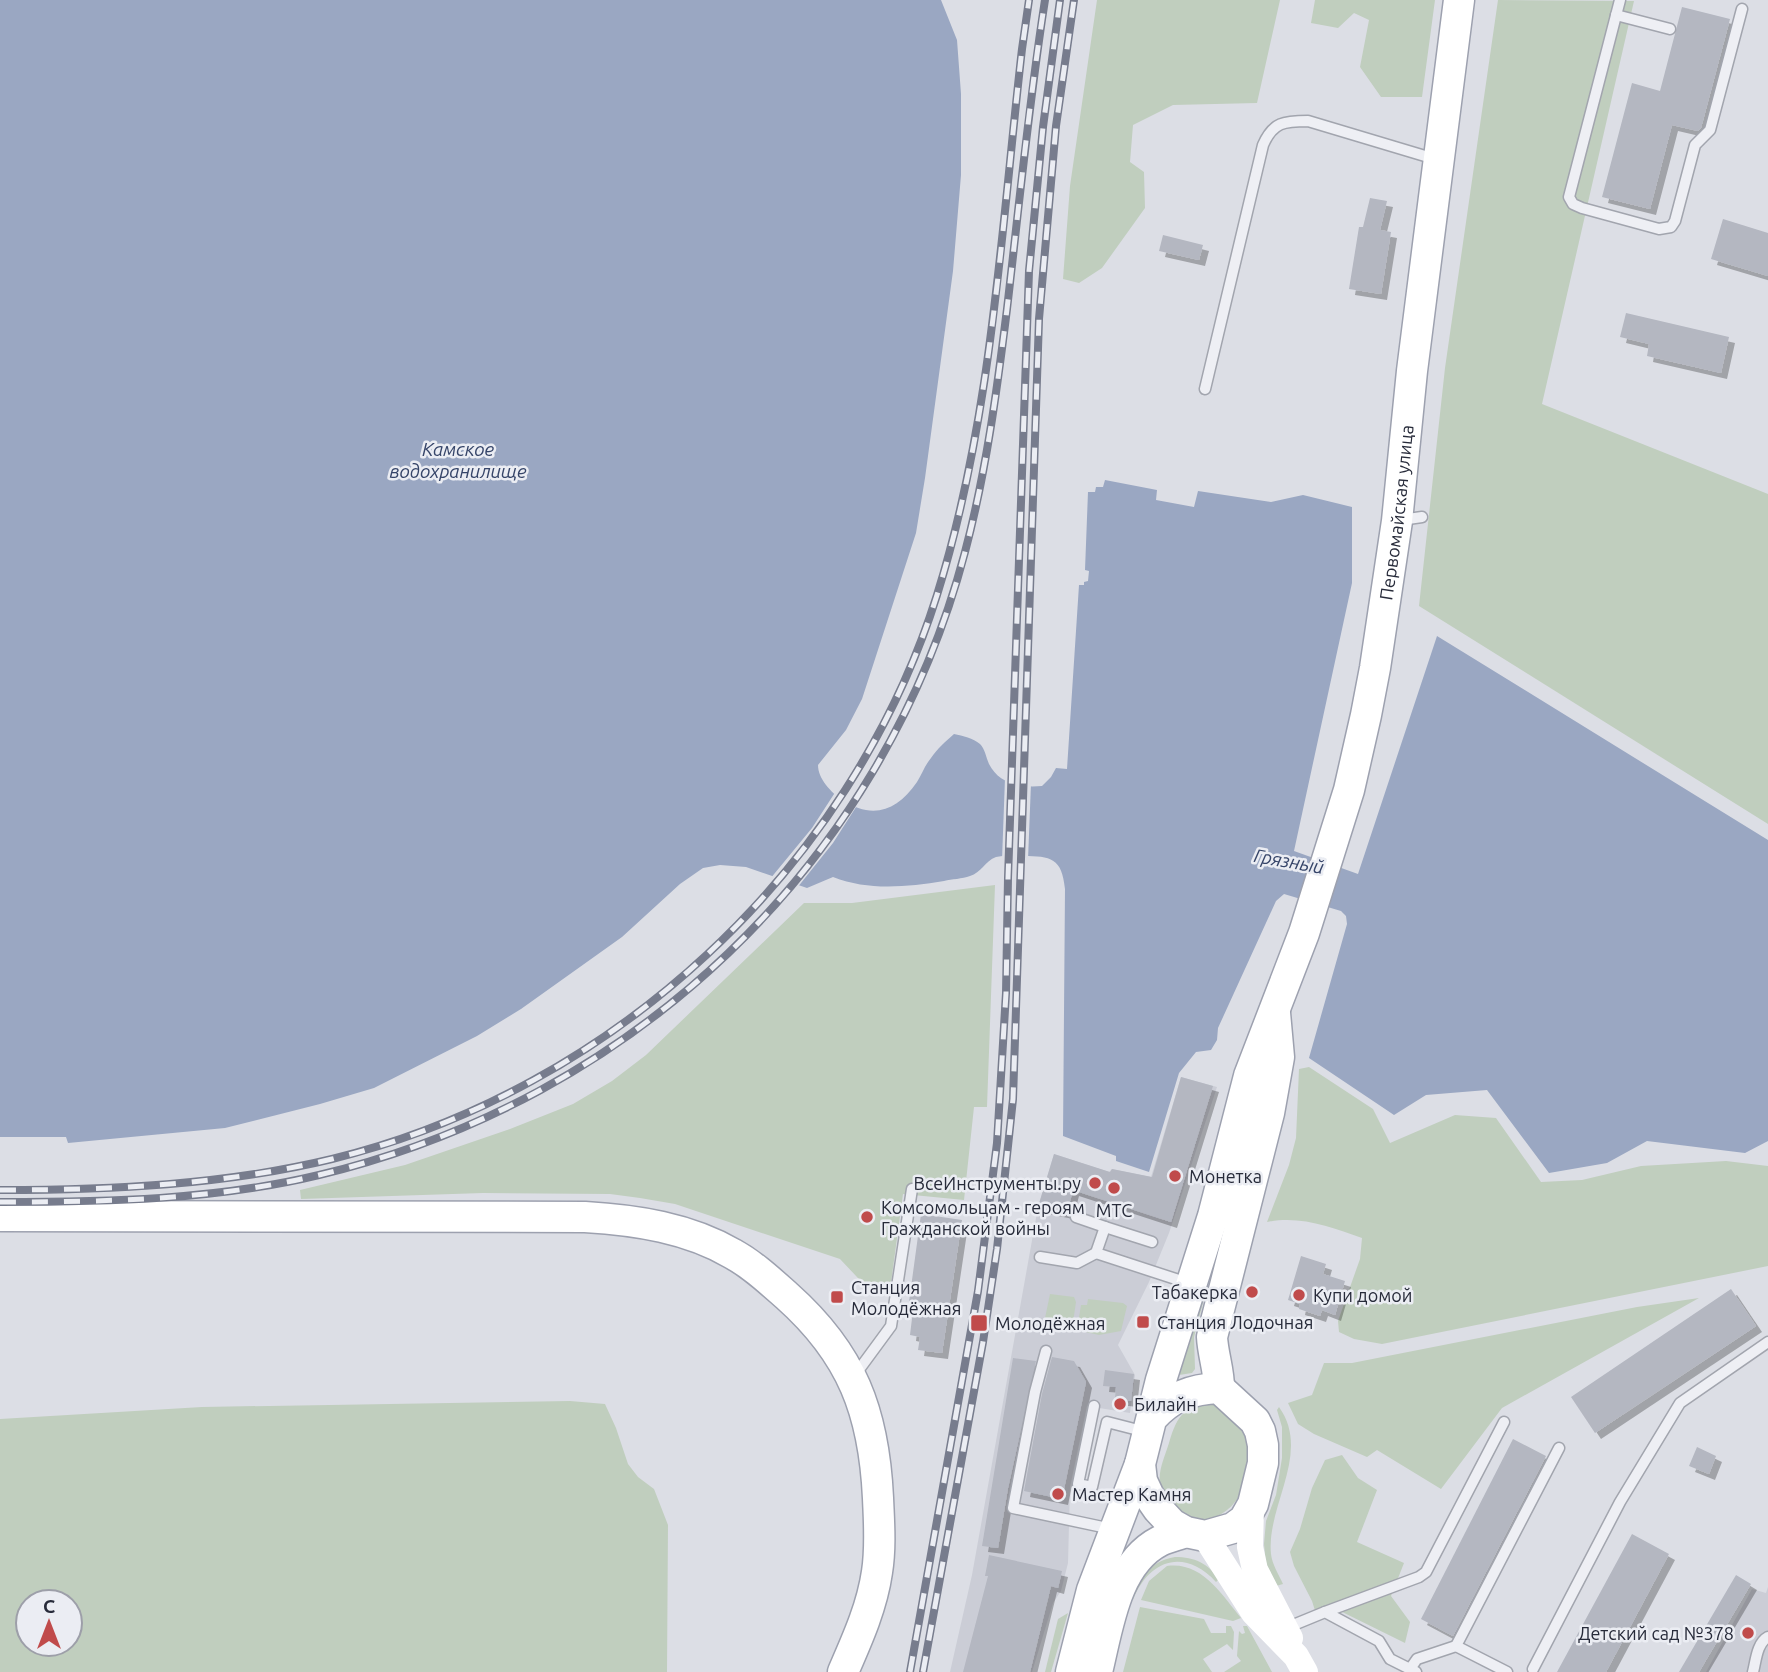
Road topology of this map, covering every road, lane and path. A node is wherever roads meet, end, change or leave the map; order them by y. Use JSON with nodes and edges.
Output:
{"nodes":[{"id":1,"x":1459,"y":0,"type":"edge"},
{"id":2,"x":1620,"y":0,"type":"edge"},
{"id":3,"x":1742,"y":9,"type":"dead end"},
{"id":4,"x":1616,"y":15,"type":"junction"},
{"id":5,"x":1670,"y":29,"type":"dead end"},
{"id":6,"x":1439,"y":160,"type":"junction"},
{"id":7,"x":1205,"y":389,"type":"dead end"},
{"id":8,"x":1275,"y":1013,"type":"junction"},
{"id":9,"x":912,"y":1189,"type":"dead end"},
{"id":10,"x":0,"y":1216,"type":"edge"},
{"id":11,"x":1076,"y":1217,"type":"dead end"},
{"id":12,"x":1105,"y":1227,"type":"junction"},
{"id":13,"x":1152,"y":1242,"type":"dead end"},
{"id":14,"x":1096,"y":1253,"type":"junction"},
{"id":15,"x":1040,"y":1257,"type":"dead end"},
{"id":16,"x":1192,"y":1285,"type":"junction"},
{"id":17,"x":1768,"y":1342,"type":"edge"},
{"id":18,"x":1046,"y":1351,"type":"dead end"},
{"id":19,"x":853,"y":1378,"type":"junction"},
{"id":20,"x":1219,"y":1388,"type":"junction"},
{"id":21,"x":1094,"y":1406,"type":"dead end"},
{"id":22,"x":1092,"y":1419,"type":"junction"},
{"id":23,"x":1107,"y":1422,"type":"junction"},
{"id":24,"x":1504,"y":1422,"type":"dead end"},
{"id":25,"x":1150,"y":1426,"type":"junction"},
{"id":26,"x":1559,"y":1448,"type":"dead end"},
{"id":27,"x":1140,"y":1464,"type":"junction"},
{"id":28,"x":1251,"y":1508,"type":"junction"},
{"id":29,"x":1114,"y":1529,"type":"junction"},
{"id":30,"x":1195,"y":1534,"type":"junction"},
{"id":31,"x":1325,"y":1612,"type":"junction"},
{"id":32,"x":1285,"y":1629,"type":"junction"},
{"id":33,"x":1768,"y":1637,"type":"edge"},
{"id":34,"x":1456,"y":1646,"type":"junction"},
{"id":35,"x":1300,"y":1664,"type":"edge"},
{"id":36,"x":1413,"y":1670,"type":"edge"},
{"id":37,"x":1534,"y":1671,"type":"edge"},
{"id":38,"x":843,"y":1672,"type":"edge"},
{"id":39,"x":1072,"y":1672,"type":"edge"},
{"id":40,"x":1097,"y":1672,"type":"edge"},
{"id":41,"x":1507,"y":1672,"type":"edge"},
{"id":42,"x":1753,"y":1672,"type":"edge"}],
"edges":[{"from":1,"to":6,"type":"main road","name":"Первомайская улица"},
{"from":2,"to":4,"type":"lane"},
{"from":3,"to":4,"type":"lane"},
{"from":4,"to":5,"type":"lane"},
{"from":6,"to":7,"type":"lane"},
{"from":6,"to":8,"type":"main road","name":"Первомайская улица"},
{"from":8,"to":16,"type":"main road","name":"Первомайская улица"},
{"from":8,"to":20,"type":"main road","name":"Первомайская улица"},
{"from":9,"to":19,"type":"lane"},
{"from":10,"to":19,"type":"main road"},
{"from":11,"to":12,"type":"lane"},
{"from":12,"to":13,"type":"lane"},
{"from":12,"to":14,"type":"lane"},
{"from":14,"to":15,"type":"lane"},
{"from":14,"to":16,"type":"lane"},
{"from":16,"to":25,"type":"main road","name":"Первомайская улица"},
{"from":17,"to":37,"type":"lane"},
{"from":18,"to":29,"type":"lane"},
{"from":19,"to":38,"type":"main road"},
{"from":20,"to":25,"type":"main road"},
{"from":20,"to":28,"type":"main road"},
{"from":21,"to":22,"type":"lane"},
{"from":22,"to":23,"type":"lane"},
{"from":22,"to":23,"type":"lane"},
{"from":23,"to":25,"type":"lane"},
{"from":24,"to":31,"type":"lane"},
{"from":25,"to":27,"type":"main road"},
{"from":26,"to":34,"type":"lane"},
{"from":27,"to":29,"type":"main road"},
{"from":27,"to":30,"type":"main road"},
{"from":28,"to":30,"type":"main road"},
{"from":28,"to":32,"type":"street"},
{"from":29,"to":39,"type":"main road"},
{"from":30,"to":35,"type":"street"},
{"from":30,"to":40,"type":"main road"},
{"from":31,"to":32,"type":"lane"},
{"from":31,"to":36,"type":"lane"},
{"from":32,"to":35,"type":"street"},
{"from":33,"to":42,"type":"lane"},
{"from":34,"to":36,"type":"lane"},
{"from":34,"to":41,"type":"lane"}]}
